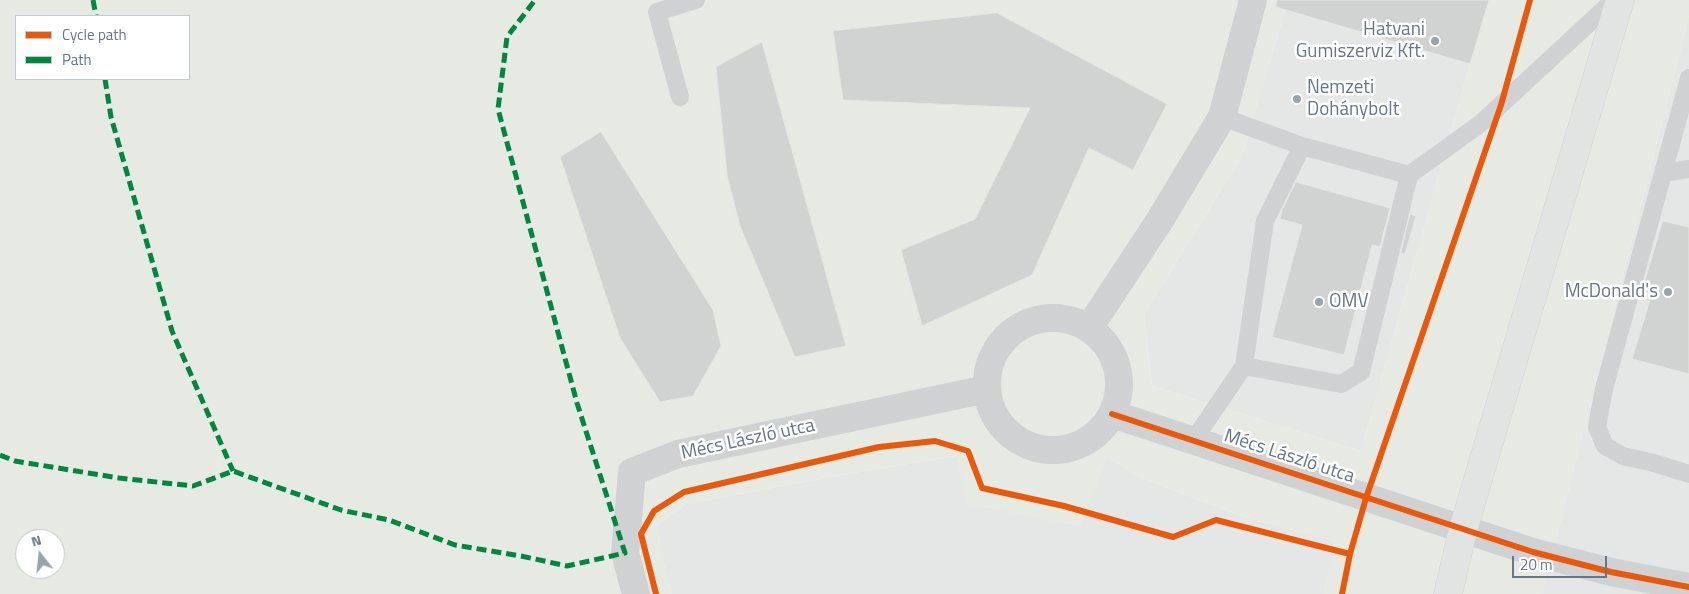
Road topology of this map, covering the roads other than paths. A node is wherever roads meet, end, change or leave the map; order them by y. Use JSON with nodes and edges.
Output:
{"nodes":[{"id":1,"x":696,"y":0,"type":"edge"},
{"id":2,"x":1253,"y":0,"type":"edge"},
{"id":3,"x":1614,"y":0,"type":"edge"},
{"id":4,"x":1620,"y":0,"type":"edge"},
{"id":5,"x":1689,"y":78,"type":"edge"},
{"id":6,"x":680,"y":97,"type":"dead end"},
{"id":7,"x":1222,"y":117,"type":"junction"},
{"id":8,"x":1302,"y":146,"type":"junction"},
{"id":9,"x":1689,"y":169,"type":"edge"},
{"id":10,"x":1663,"y":173,"type":"junction"},
{"id":11,"x":1409,"y":175,"type":"junction"},
{"id":12,"x":1090,"y":328,"type":"junction"},
{"id":13,"x":1244,"y":366,"type":"junction"},
{"id":14,"x":987,"y":389,"type":"junction"},
{"id":15,"x":1112,"y":414,"type":"junction"},
{"id":16,"x":1193,"y":441,"type":"junction"},
{"id":17,"x":1689,"y":474,"type":"edge"},
{"id":18,"x":1463,"y":530,"type":"junction"},
{"id":19,"x":1689,"y":587,"type":"edge"},
{"id":20,"x":636,"y":594,"type":"edge"},
{"id":21,"x":1448,"y":594,"type":"edge"}],
"edges":[{"from":1,"to":6,"type":"lane"},
{"from":2,"to":7,"type":"street"},
{"from":3,"to":11,"type":"lane"},
{"from":4,"to":18,"type":"main road"},
{"from":5,"to":10,"type":"lane"},
{"from":7,"to":8,"type":"lane"},
{"from":7,"to":12,"type":"street"},
{"from":8,"to":11,"type":"lane"},
{"from":8,"to":13,"type":"lane"},
{"from":9,"to":10,"type":"lane"},
{"from":10,"to":17,"type":"lane"},
{"from":11,"to":13,"type":"lane"},
{"from":12,"to":14,"type":"street"},
{"from":12,"to":15,"type":"street"},
{"from":13,"to":16,"type":"lane"},
{"from":14,"to":15,"type":"street"},
{"from":14,"to":20,"type":"street","name":"Mécs László utca"},
{"from":15,"to":16,"type":"street","name":"Mécs László utca"},
{"from":16,"to":18,"type":"street","name":"Mécs László utca"},
{"from":18,"to":19,"type":"street","name":"Mécs László utca"},
{"from":18,"to":21,"type":"main road"}]}
